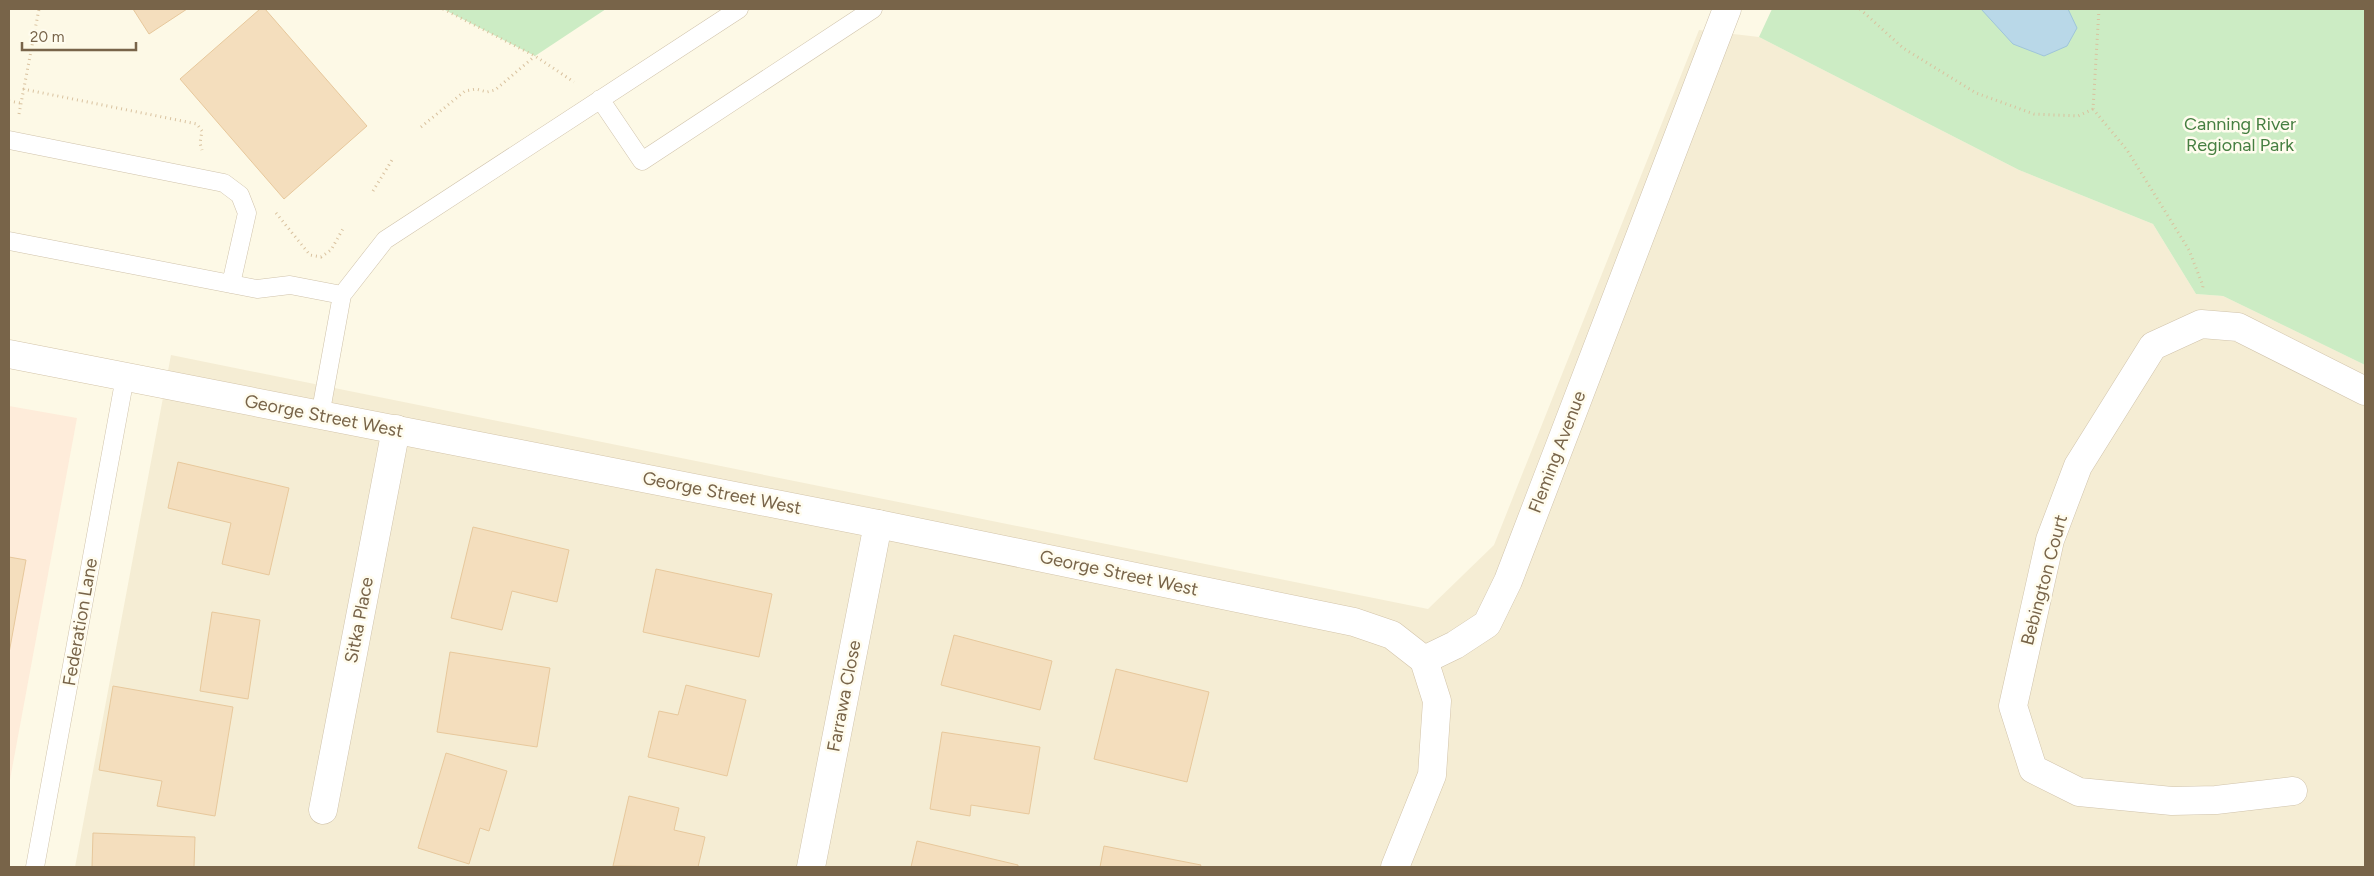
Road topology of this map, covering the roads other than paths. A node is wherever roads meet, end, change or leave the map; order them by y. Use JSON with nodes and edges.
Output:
{"nodes":[{"id":1,"x":739,"y":9,"type":"edge"},
{"id":2,"x":873,"y":9,"type":"edge"},
{"id":3,"x":1727,"y":9,"type":"edge"},
{"id":4,"x":600,"y":99,"type":"junction"},
{"id":5,"x":11,"y":141,"type":"edge"},
{"id":6,"x":9,"y":241,"type":"edge"},
{"id":7,"x":231,"y":284,"type":"junction"},
{"id":8,"x":342,"y":296,"type":"junction"},
{"id":9,"x":9,"y":354,"type":"edge"},
{"id":10,"x":125,"y":377,"type":"junction"},
{"id":11,"x":2365,"y":391,"type":"edge"},
{"id":12,"x":320,"y":416,"type":"junction"},
{"id":13,"x":396,"y":429,"type":"junction"},
{"id":14,"x":878,"y":524,"type":"junction"},
{"id":15,"x":1424,"y":660,"type":"junction"},
{"id":16,"x":2293,"y":791,"type":"dead end"},
{"id":17,"x":323,"y":810,"type":"dead end"},
{"id":18,"x":35,"y":867,"type":"edge"},
{"id":19,"x":811,"y":867,"type":"edge"},
{"id":20,"x":1395,"y":867,"type":"edge"}],
"edges":[{"from":1,"to":4,"type":"lane"},
{"from":2,"to":4,"type":"lane"},
{"from":3,"to":15,"type":"street","name":"Fleming Avenue"},
{"from":4,"to":8,"type":"lane"},
{"from":5,"to":7,"type":"lane"},
{"from":6,"to":7,"type":"lane"},
{"from":7,"to":8,"type":"lane"},
{"from":8,"to":12,"type":"lane"},
{"from":9,"to":10,"type":"street","name":"George Street West"},
{"from":10,"to":12,"type":"street","name":"George Street West"},
{"from":10,"to":18,"type":"lane","name":"Federation Lane"},
{"from":11,"to":16,"type":"street","name":"Bebington Court"},
{"from":12,"to":13,"type":"street","name":"George Street West"},
{"from":13,"to":14,"type":"street","name":"George Street West"},
{"from":13,"to":17,"type":"street","name":"Sitka Place"},
{"from":14,"to":15,"type":"street","name":"George Street West"},
{"from":14,"to":19,"type":"street","name":"Farrawa Close"},
{"from":15,"to":20,"type":"street"}]}
